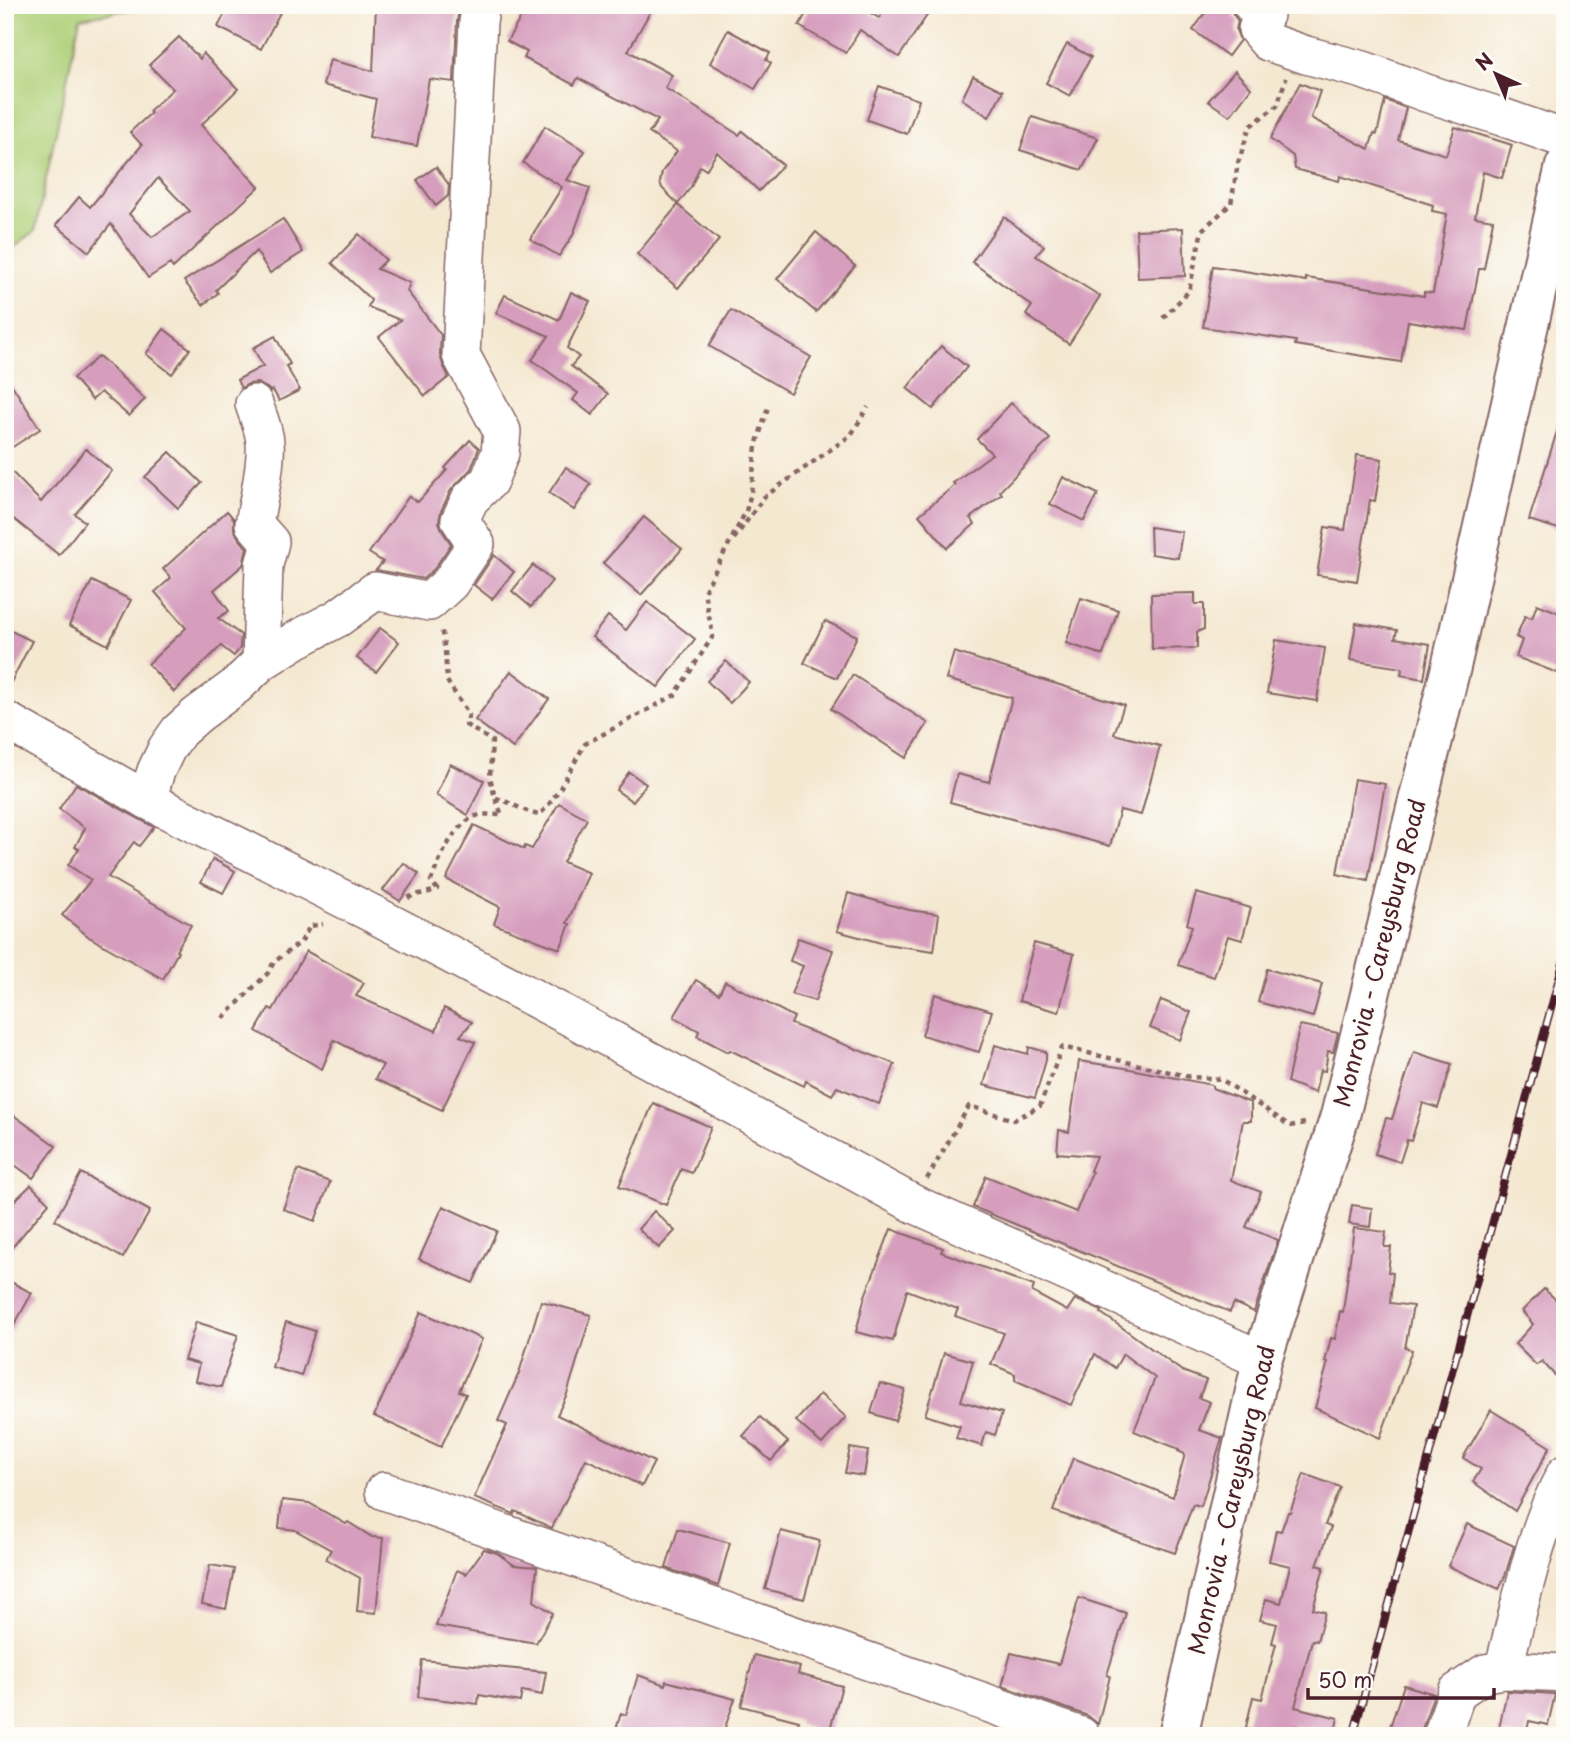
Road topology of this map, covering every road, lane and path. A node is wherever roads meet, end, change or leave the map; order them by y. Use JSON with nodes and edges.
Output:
{"nodes":[{"id":1,"x":481,"y":5,"type":"edge"},
{"id":2,"x":1252,"y":5,"type":"edge"},
{"id":3,"x":1286,"y":77,"type":"dead end"},
{"id":4,"x":1565,"y":139,"type":"edge"},
{"id":5,"x":1565,"y":166,"type":"edge"},
{"id":6,"x":1163,"y":318,"type":"dead end"},
{"id":7,"x":254,"y":404,"type":"dead end"},
{"id":8,"x":768,"y":407,"type":"dead end"},
{"id":9,"x":868,"y":407,"type":"dead end"},
{"id":10,"x":726,"y":552,"type":"junction"},
{"id":11,"x":440,"y":621,"type":"dead end"},
{"id":12,"x":261,"y":662,"type":"junction"},
{"id":13,"x":5,"y":720,"type":"edge"},
{"id":14,"x":495,"y":797,"type":"junction"},
{"id":15,"x":147,"y":800,"type":"junction"},
{"id":16,"x":373,"y":914,"type":"junction"},
{"id":17,"x":223,"y":1018,"type":"dead end"},
{"id":18,"x":1340,"y":1116,"type":"junction"},
{"id":19,"x":914,"y":1204,"type":"junction"},
{"id":20,"x":1262,"y":1360,"type":"junction"},
{"id":21,"x":1565,"y":1474,"type":"edge"},
{"id":22,"x":384,"y":1490,"type":"dead end"},
{"id":23,"x":1503,"y":1670,"type":"junction"},
{"id":24,"x":1565,"y":1673,"type":"edge"},
{"id":25,"x":1081,"y":1736,"type":"edge"},
{"id":26,"x":1178,"y":1736,"type":"edge"},
{"id":27,"x":1442,"y":1736,"type":"edge"}],
"edges":[{"from":1,"to":12,"type":"street"},
{"from":2,"to":4,"type":"street"},
{"from":3,"to":6,"type":"path"},
{"from":5,"to":18,"type":"main road","name":"Monrovia - Careysburg Road"},
{"from":7,"to":12,"type":"street"},
{"from":8,"to":10,"type":"path"},
{"from":9,"to":10,"type":"path"},
{"from":10,"to":14,"type":"path"},
{"from":11,"to":14,"type":"path"},
{"from":12,"to":15,"type":"street"},
{"from":13,"to":15,"type":"street"},
{"from":14,"to":16,"type":"path"},
{"from":15,"to":16,"type":"street"},
{"from":16,"to":17,"type":"path"},
{"from":16,"to":19,"type":"street"},
{"from":18,"to":19,"type":"path"},
{"from":18,"to":20,"type":"main road","name":"Monrovia - Careysburg Road"},
{"from":19,"to":20,"type":"street"},
{"from":20,"to":26,"type":"main road","name":"Monrovia - Careysburg Road"},
{"from":21,"to":23,"type":"street"},
{"from":22,"to":25,"type":"street"},
{"from":23,"to":24,"type":"street"},
{"from":23,"to":27,"type":"street"}]}
